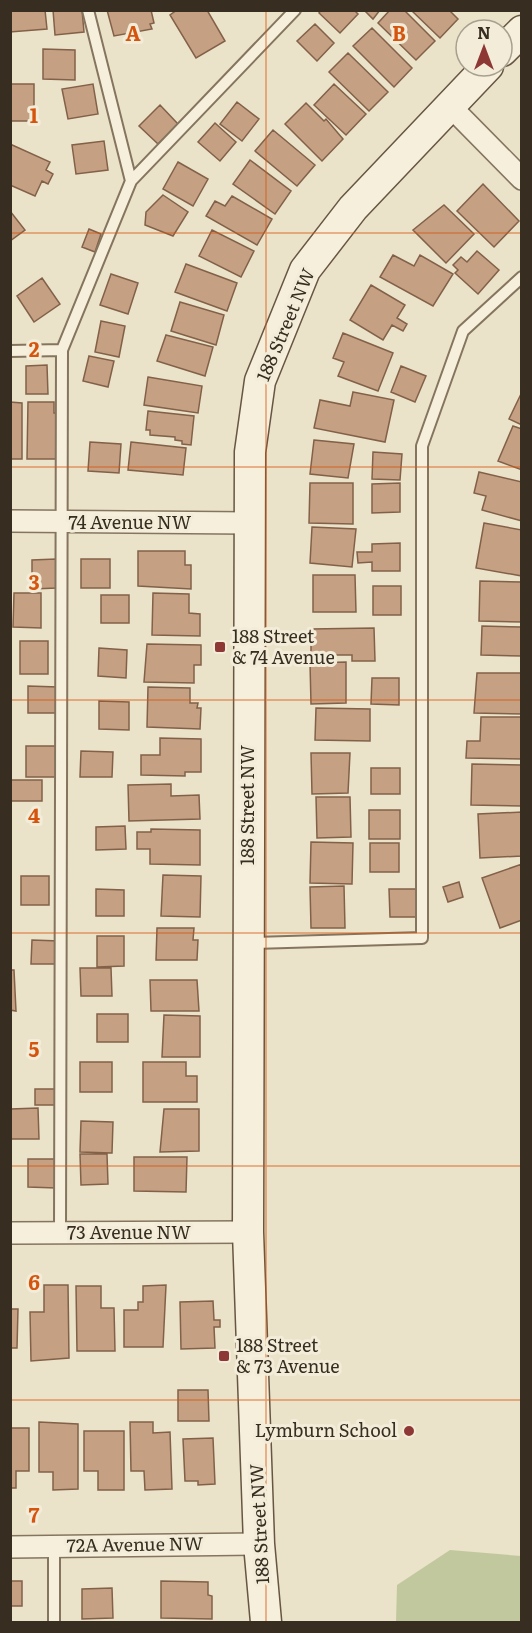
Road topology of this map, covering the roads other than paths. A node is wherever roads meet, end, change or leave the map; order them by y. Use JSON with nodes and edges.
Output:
{"nodes":[{"id":1,"x":88,"y":10,"type":"edge"},
{"id":2,"x":295,"y":10,"type":"edge"},
{"id":3,"x":477,"y":78,"type":"edge"},
{"id":4,"x":450,"y":106,"type":"junction"},
{"id":5,"x":522,"y":179,"type":"edge"},
{"id":6,"x":131,"y":181,"type":"junction"},
{"id":7,"x":522,"y":277,"type":"edge"},
{"id":8,"x":62,"y":350,"type":"junction"},
{"id":9,"x":10,"y":351,"type":"edge"},
{"id":10,"x":10,"y":521,"type":"edge"},
{"id":11,"x":62,"y":522,"type":"junction"},
{"id":12,"x":249,"y":523,"type":"junction"},
{"id":13,"x":248,"y":943,"type":"junction"},
{"id":14,"x":248,"y":1232,"type":"junction"},
{"id":15,"x":10,"y":1233,"type":"edge"},
{"id":16,"x":60,"y":1233,"type":"junction"},
{"id":17,"x":259,"y":1544,"type":"junction"},
{"id":18,"x":54,"y":1546,"type":"junction"},
{"id":19,"x":10,"y":1547,"type":"edge"},
{"id":20,"x":54,"y":1623,"type":"edge"},
{"id":21,"x":266,"y":1623,"type":"edge"}],
"edges":[{"from":1,"to":6,"type":"lane"},
{"from":2,"to":6,"type":"lane"},
{"from":3,"to":4,"type":"street","name":"188 Street NW"},
{"from":4,"to":5,"type":"street"},
{"from":4,"to":12,"type":"street","name":"188 Street NW"},
{"from":6,"to":8,"type":"lane"},
{"from":7,"to":13,"type":"lane"},
{"from":8,"to":9,"type":"lane"},
{"from":8,"to":11,"type":"lane"},
{"from":10,"to":11,"type":"street","name":"74 Avenue NW"},
{"from":11,"to":12,"type":"street","name":"74 Avenue NW"},
{"from":11,"to":16,"type":"lane"},
{"from":12,"to":13,"type":"street","name":"188 Street NW"},
{"from":13,"to":14,"type":"street","name":"188 Street NW"},
{"from":14,"to":16,"type":"street","name":"73 Avenue NW"},
{"from":14,"to":17,"type":"street","name":"188 Street NW"},
{"from":15,"to":16,"type":"street","name":"73 Avenue NW"},
{"from":17,"to":18,"type":"street","name":"72A Avenue NW"},
{"from":17,"to":21,"type":"street","name":"188 Street NW"},
{"from":18,"to":19,"type":"street","name":"72A Avenue NW"},
{"from":18,"to":20,"type":"lane"}]}
